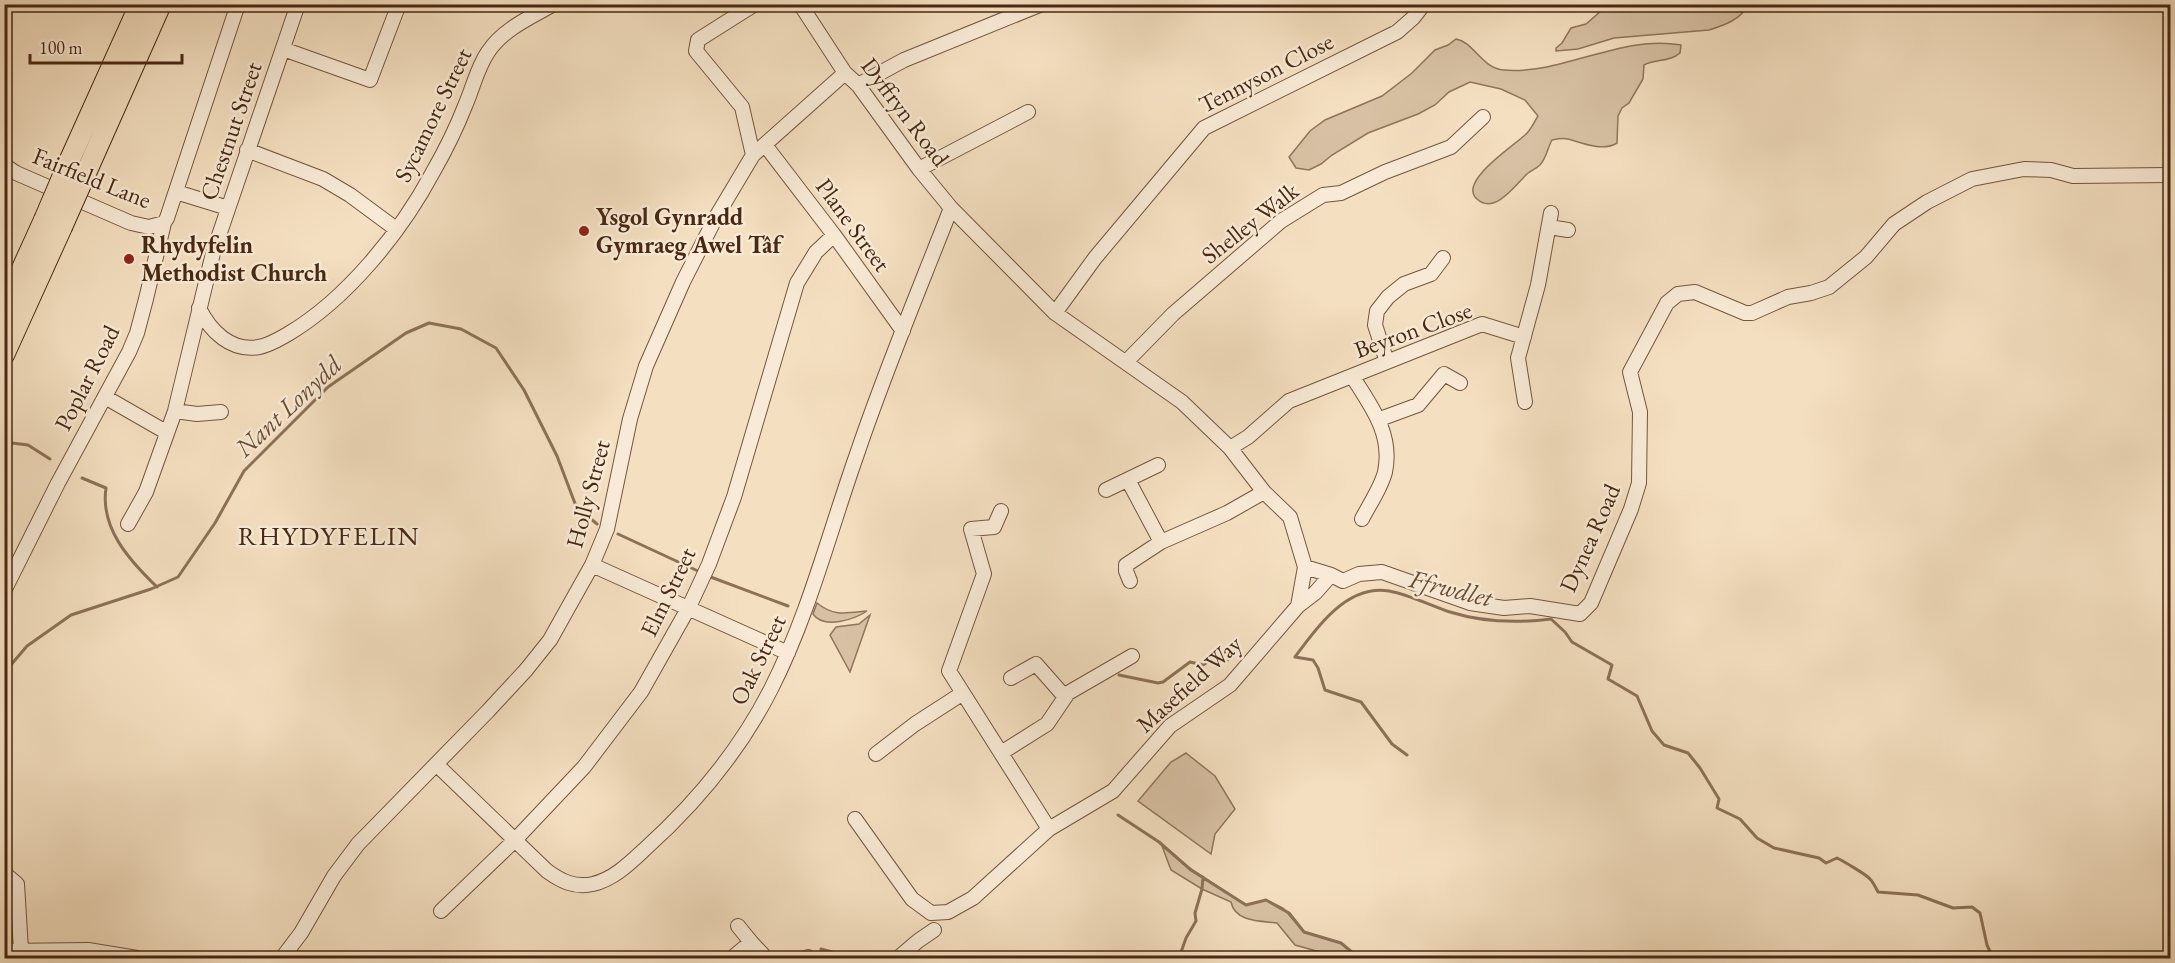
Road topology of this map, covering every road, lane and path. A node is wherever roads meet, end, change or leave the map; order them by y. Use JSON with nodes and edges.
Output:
{"nodes":[{"id":1,"x":140,"y":4,"type":"edge"},
{"id":2,"x":161,"y":4,"type":"edge"},
{"id":3,"x":238,"y":4,"type":"edge"},
{"id":4,"x":298,"y":4,"type":"edge"},
{"id":5,"x":399,"y":4,"type":"edge"},
{"id":6,"x":554,"y":4,"type":"edge"},
{"id":7,"x":755,"y":4,"type":"edge"},
{"id":8,"x":800,"y":4,"type":"edge"},
{"id":9,"x":1042,"y":4,"type":"edge"},
{"id":10,"x":1424,"y":4,"type":"edge"},
{"id":11,"x":532,"y":10,"type":"edge"},
{"id":12,"x":283,"y":49,"type":"junction"},
{"id":13,"x":845,"y":73,"type":"junction"},
{"id":14,"x":858,"y":85,"type":"junction"},
{"id":15,"x":1028,"y":112,"type":"dead end"},
{"id":16,"x":1483,"y":117,"type":"dead end"},
{"id":17,"x":765,"y":145,"type":"junction"},
{"id":18,"x":247,"y":150,"type":"junction"},
{"id":19,"x":753,"y":155,"type":"junction"},
{"id":20,"x":4,"y":165,"type":"edge"},
{"id":21,"x":920,"y":169,"type":"junction"},
{"id":22,"x":76,"y":170,"type":"junction"},
{"id":23,"x":2170,"y":176,"type":"edge"},
{"id":24,"x":176,"y":192,"type":"junction"},
{"id":25,"x":228,"y":208,"type":"junction"},
{"id":26,"x":951,"y":208,"type":"junction"},
{"id":27,"x":1551,"y":213,"type":"dead end"},
{"id":28,"x":53,"y":223,"type":"junction"},
{"id":29,"x":164,"y":223,"type":"junction"},
{"id":30,"x":1549,"y":227,"type":"junction"},
{"id":31,"x":396,"y":229,"type":"junction"},
{"id":32,"x":1568,"y":231,"type":"dead end"},
{"id":33,"x":834,"y":235,"type":"junction"},
{"id":34,"x":1443,"y":258,"type":"dead end"},
{"id":35,"x":4,"y":308,"type":"edge"},
{"id":36,"x":200,"y":308,"type":"junction"},
{"id":37,"x":1055,"y":313,"type":"junction"},
{"id":38,"x":903,"y":332,"type":"junction"},
{"id":39,"x":1524,"y":337,"type":"junction"},
{"id":40,"x":4,"y":355,"type":"edge"},
{"id":41,"x":1126,"y":362,"type":"junction"},
{"id":42,"x":1387,"y":362,"type":"junction"},
{"id":43,"x":1352,"y":376,"type":"junction"},
{"id":44,"x":1460,"y":383,"type":"dead end"},
{"id":45,"x":105,"y":397,"type":"junction"},
{"id":46,"x":1524,"y":402,"type":"dead end"},
{"id":47,"x":175,"y":411,"type":"junction"},
{"id":48,"x":220,"y":412,"type":"dead end"},
{"id":49,"x":1380,"y":419,"type":"junction"},
{"id":50,"x":166,"y":432,"type":"junction"},
{"id":51,"x":1230,"y":448,"type":"junction"},
{"id":52,"x":1158,"y":465,"type":"dead end"},
{"id":53,"x":1128,"y":480,"type":"junction"},
{"id":54,"x":1106,"y":490,"type":"dead end"},
{"id":55,"x":1264,"y":492,"type":"junction"},
{"id":56,"x":1001,"y":511,"type":"dead end"},
{"id":57,"x":1369,"y":515,"type":"dead end"},
{"id":58,"x":128,"y":524,"type":"dead end"},
{"id":59,"x":1161,"y":542,"type":"junction"},
{"id":60,"x":592,"y":565,"type":"junction"},
{"id":61,"x":1305,"y":567,"type":"junction"},
{"id":62,"x":1331,"y":575,"type":"junction"},
{"id":63,"x":1130,"y":581,"type":"dead end"},
{"id":64,"x":4,"y":591,"type":"edge"},
{"id":65,"x":1298,"y":606,"type":"junction"},
{"id":66,"x":689,"y":607,"type":"junction"},
{"id":67,"x":788,"y":653,"type":"junction"},
{"id":68,"x":1132,"y":656,"type":"dead end"},
{"id":69,"x":1011,"y":678,"type":"dead end"},
{"id":70,"x":963,"y":693,"type":"junction"},
{"id":71,"x":1065,"y":698,"type":"junction"},
{"id":72,"x":1001,"y":753,"type":"junction"},
{"id":73,"x":876,"y":754,"type":"dead end"},
{"id":74,"x":436,"y":764,"type":"junction"},
{"id":75,"x":855,"y":819,"type":"dead end"},
{"id":76,"x":1049,"y":829,"type":"junction"},
{"id":77,"x":515,"y":840,"type":"junction"},
{"id":78,"x":4,"y":873,"type":"edge"},
{"id":79,"x":441,"y":911,"type":"dead end"},
{"id":80,"x":738,"y":926,"type":"dead end"},
{"id":81,"x":934,"y":930,"type":"dead end"},
{"id":82,"x":751,"y":942,"type":"junction"},
{"id":83,"x":21,"y":950,"type":"junction"},
{"id":84,"x":4,"y":951,"type":"edge"},
{"id":85,"x":87,"y":954,"type":"edge"},
{"id":86,"x":137,"y":958,"type":"edge"},
{"id":87,"x":282,"y":958,"type":"edge"},
{"id":88,"x":732,"y":958,"type":"edge"},
{"id":89,"x":766,"y":958,"type":"edge"},
{"id":90,"x":898,"y":958,"type":"edge"}],
"edges":[{"from":1,"to":22,"type":"highway"},
{"from":2,"to":22,"type":"highway"},
{"from":3,"to":24,"type":"street","name":"Poplar Road"},
{"from":4,"to":12,"type":"street","name":"Chestnut Street"},
{"from":5,"to":12,"type":"street"},
{"from":6,"to":11,"type":"street","name":"Sycamore Street"},
{"from":7,"to":19,"type":"street"},
{"from":8,"to":13,"type":"street","name":"Dyffryn Road"},
{"from":9,"to":14,"type":"street"},
{"from":10,"to":37,"type":"street","name":"Tennyson Close"},
{"from":11,"to":31,"type":"street","name":"Sycamore Street"},
{"from":12,"to":18,"type":"street","name":"Chestnut Street"},
{"from":13,"to":14,"type":"street","name":"Dyffryn Road"},
{"from":13,"to":17,"type":"street","name":"Holly Street"},
{"from":14,"to":21,"type":"street","name":"Dyffryn Road"},
{"from":15,"to":21,"type":"street"},
{"from":16,"to":41,"type":"street","name":"Shelley Walk"},
{"from":17,"to":19,"type":"street","name":"Holly Street"},
{"from":17,"to":33,"type":"street","name":"Plane Street"},
{"from":18,"to":25,"type":"street","name":"Chestnut Street"},
{"from":18,"to":31,"type":"street"},
{"from":19,"to":60,"type":"street","name":"Holly Street"},
{"from":20,"to":29,"type":"street","name":"Fairfield Lane"},
{"from":21,"to":26,"type":"street","name":"Dyffryn Road"},
{"from":22,"to":28,"type":"highway","bridge":true},
{"from":23,"to":62,"type":"street","name":"Dynea Road"},
{"from":24,"to":25,"type":"street"},
{"from":24,"to":29,"type":"street","name":"Poplar Road"},
{"from":25,"to":36,"type":"street","name":"Chestnut Street"},
{"from":26,"to":37,"type":"street","name":"Dyffryn Road"},
{"from":26,"to":38,"type":"street","name":"Oak Street"},
{"from":27,"to":30,"type":"street"},
{"from":28,"to":35,"type":"highway"},
{"from":28,"to":40,"type":"highway"},
{"from":29,"to":45,"type":"street","name":"Poplar Road"},
{"from":30,"to":32,"type":"street"},
{"from":30,"to":39,"type":"street"},
{"from":31,"to":36,"type":"street","name":"Sycamore Street"},
{"from":33,"to":38,"type":"street","name":"Plane Street"},
{"from":33,"to":66,"type":"street","name":"Elm Street"},
{"from":34,"to":42,"type":"street"},
{"from":36,"to":47,"type":"street","name":"Chestnut Street"},
{"from":37,"to":41,"type":"street"},
{"from":38,"to":67,"type":"street","name":"Oak Street"},
{"from":39,"to":42,"type":"street","name":"Beyron Close"},
{"from":39,"to":46,"type":"street"},
{"from":41,"to":51,"type":"street"},
{"from":42,"to":43,"type":"street","name":"Beyron Close"},
{"from":43,"to":49,"type":"street"},
{"from":43,"to":51,"type":"street","name":"Beyron Close"},
{"from":44,"to":49,"type":"street"},
{"from":45,"to":50,"type":"street"},
{"from":45,"to":64,"type":"street","name":"Poplar Road"},
{"from":47,"to":48,"type":"street"},
{"from":47,"to":50,"type":"street","name":"Chestnut Street"},
{"from":49,"to":57,"type":"street"},
{"from":50,"to":58,"type":"street","name":"Chestnut Street"},
{"from":51,"to":55,"type":"street"},
{"from":52,"to":53,"type":"street"},
{"from":53,"to":54,"type":"street"},
{"from":53,"to":59,"type":"street"},
{"from":55,"to":59,"type":"street"},
{"from":55,"to":61,"type":"street"},
{"from":56,"to":70,"type":"street"},
{"from":59,"to":63,"type":"street"},
{"from":60,"to":66,"type":"street"},
{"from":60,"to":74,"type":"street","name":"Holly Street"},
{"from":61,"to":62,"type":"street","name":"Dynea Road"},
{"from":61,"to":65,"type":"street"},
{"from":62,"to":65,"type":"street","name":"Masefield Way"},
{"from":65,"to":76,"type":"street","name":"Masefield Way"},
{"from":66,"to":67,"type":"street"},
{"from":66,"to":77,"type":"street","name":"Elm Street"},
{"from":67,"to":77,"type":"street","name":"Oak Street"},
{"from":68,"to":71,"type":"street"},
{"from":69,"to":71,"type":"street"},
{"from":70,"to":72,"type":"street"},
{"from":70,"to":73,"type":"street"},
{"from":71,"to":72,"type":"street"},
{"from":72,"to":76,"type":"street"},
{"from":74,"to":77,"type":"street","name":"Oak Street"},
{"from":74,"to":87,"type":"street","name":"Holly Street"},
{"from":75,"to":76,"type":"street","name":"Masefield Way"},
{"from":77,"to":79,"type":"street","name":"Elm Street"},
{"from":78,"to":83,"type":"street"},
{"from":80,"to":82,"type":"street"},
{"from":81,"to":90,"type":"street"},
{"from":82,"to":88,"type":"street"},
{"from":82,"to":89,"type":"street"},
{"from":83,"to":84,"type":"street"},
{"from":83,"to":85,"type":"street"},
{"from":85,"to":86,"type":"street"}]}
